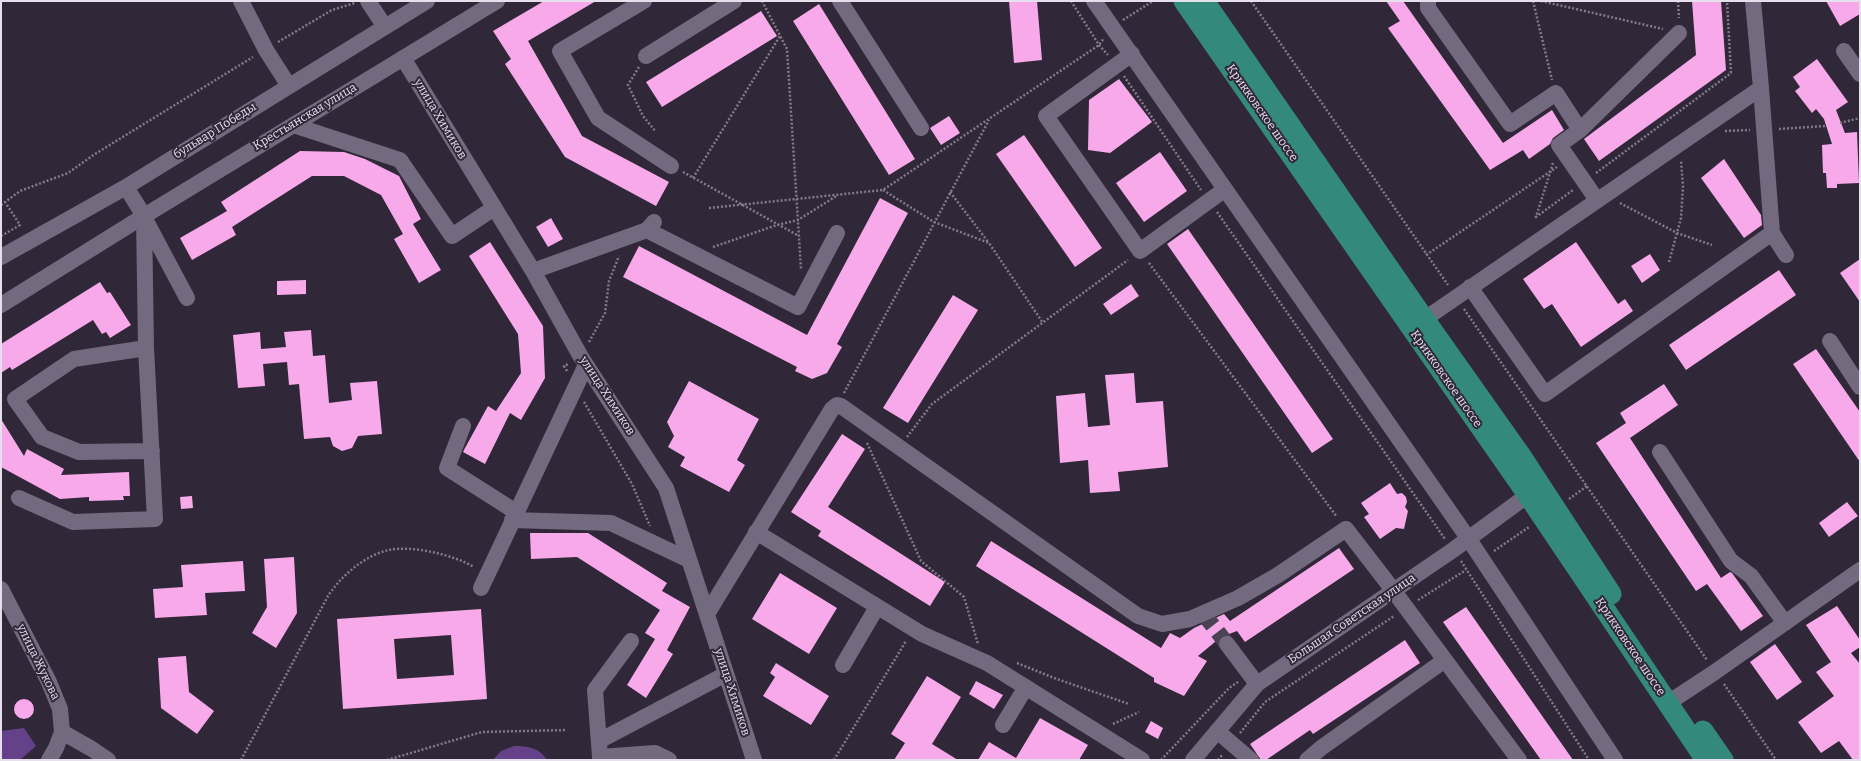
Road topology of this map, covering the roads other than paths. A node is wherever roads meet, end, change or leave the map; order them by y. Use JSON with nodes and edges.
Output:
{"nodes":[{"id":1,"x":241,"y":1,"type":"edge"},
{"id":2,"x":427,"y":1,"type":"edge"},
{"id":3,"x":497,"y":1,"type":"edge"},
{"id":4,"x":644,"y":1,"type":"edge"},
{"id":5,"x":734,"y":1,"type":"edge"},
{"id":6,"x":840,"y":1,"type":"edge"},
{"id":7,"x":1094,"y":1,"type":"edge"},
{"id":8,"x":1428,"y":1,"type":"edge"},
{"id":9,"x":1753,"y":1,"type":"edge"},
{"id":10,"x":363,"y":2,"type":"edge"},
{"id":11,"x":1200,"y":5,"type":"edge"},
{"id":12,"x":385,"y":27,"type":"junction"},
{"id":13,"x":1679,"y":33,"type":"road end"},
{"id":14,"x":1844,"y":51,"type":"dead end"},
{"id":15,"x":1132,"y":54,"type":"junction"},
{"id":16,"x":646,"y":56,"type":"road end"},
{"id":17,"x":403,"y":58,"type":"junction"},
{"id":18,"x":1860,"y":74,"type":"edge"},
{"id":19,"x":289,"y":86,"type":"junction"},
{"id":20,"x":1761,"y":88,"type":"junction"},
{"id":21,"x":293,"y":125,"type":"junction"},
{"id":22,"x":921,"y":128,"type":"dead end"},
{"id":23,"x":1580,"y":130,"type":"junction"},
{"id":24,"x":674,"y":168,"type":"road end"},
{"id":25,"x":126,"y":187,"type":"junction"},
{"id":26,"x":1224,"y":190,"type":"junction"},
{"id":27,"x":1597,"y":200,"type":"junction"},
{"id":28,"x":494,"y":208,"type":"junction"},
{"id":29,"x":144,"y":216,"type":"junction"},
{"id":30,"x":837,"y":233,"type":"dead end"},
{"id":31,"x":1772,"y":233,"type":"junction"},
{"id":32,"x":1786,"y":255,"type":"dead end"},
{"id":33,"x":1,"y":257,"type":"edge"},
{"id":34,"x":532,"y":271,"type":"junction"},
{"id":35,"x":1470,"y":287,"type":"junction"},
{"id":36,"x":187,"y":298,"type":"dead end"},
{"id":37,"x":1,"y":305,"type":"edge"},
{"id":38,"x":1417,"y":324,"type":"junction"},
{"id":39,"x":1830,"y":341,"type":"dead end"},
{"id":40,"x":146,"y":348,"type":"junction"},
{"id":41,"x":584,"y":361,"type":"junction"},
{"id":42,"x":1860,"y":387,"type":"edge"},
{"id":43,"x":463,"y":426,"type":"dead end"},
{"id":44,"x":152,"y":451,"type":"junction"},
{"id":45,"x":1660,"y":452,"type":"dead end"},
{"id":46,"x":1528,"y":495,"type":"junction"},
{"id":47,"x":19,"y":498,"type":"dead end"},
{"id":48,"x":514,"y":516,"type":"junction"},
{"id":49,"x":756,"y":532,"type":"junction"},
{"id":50,"x":1468,"y":538,"type":"junction"},
{"id":51,"x":689,"y":560,"type":"junction"},
{"id":52,"x":1860,"y":570,"type":"edge"},
{"id":53,"x":484,"y":582,"type":"road end"},
{"id":54,"x":1,"y":589,"type":"edge"},
{"id":55,"x":1393,"y":590,"type":"junction"},
{"id":56,"x":877,"y":607,"type":"junction"},
{"id":57,"x":707,"y":614,"type":"junction"},
{"id":58,"x":1785,"y":623,"type":"junction"},
{"id":59,"x":631,"y":641,"type":"dead end"},
{"id":60,"x":1227,"y":644,"type":"tunnel mouth"},
{"id":61,"x":1445,"y":660,"type":"junction"},
{"id":62,"x":843,"y":665,"type":"dead end"},
{"id":63,"x":726,"y":674,"type":"junction"},
{"id":64,"x":1257,"y":684,"type":"junction"},
{"id":65,"x":1026,"y":687,"type":"junction"},
{"id":66,"x":1674,"y":699,"type":"junction"},
{"id":67,"x":1003,"y":725,"type":"dead end"},
{"id":68,"x":1217,"y":731,"type":"junction"},
{"id":69,"x":62,"y":732,"type":"junction"},
{"id":70,"x":599,"y":741,"type":"junction"},
{"id":71,"x":1124,"y":755,"type":"edge"},
{"id":72,"x":49,"y":760,"type":"edge"},
{"id":73,"x":108,"y":760,"type":"edge"},
{"id":74,"x":669,"y":760,"type":"edge"},
{"id":75,"x":754,"y":760,"type":"edge"},
{"id":76,"x":1142,"y":760,"type":"edge"},
{"id":77,"x":1193,"y":760,"type":"edge"},
{"id":78,"x":1251,"y":760,"type":"edge"},
{"id":79,"x":1307,"y":760,"type":"edge"},
{"id":80,"x":1519,"y":760,"type":"edge"},
{"id":81,"x":1615,"y":760,"type":"edge"},
{"id":82,"x":1706,"y":760,"type":"edge"},
{"id":83,"x":1723,"y":760,"type":"edge"}],
"edges":[{"from":1,"to":19,"type":"street"},
{"from":2,"to":12,"type":"street","name":"бульвар Победы"},
{"from":3,"to":17,"type":"street","name":"Крестьянская улица"},
{"from":4,"to":24,"type":"street"},
{"from":5,"to":16,"type":"street"},
{"from":6,"to":22,"type":"street"},
{"from":7,"to":15,"type":"street"},
{"from":8,"to":23,"type":"street"},
{"from":9,"to":20,"type":"street"},
{"from":10,"to":12,"type":"street"},
{"from":11,"to":38,"type":"main road","name":"Крикковское шоссе"},
{"from":12,"to":19,"type":"street","name":"бульвар Победы"},
{"from":13,"to":23,"type":"street"},
{"from":14,"to":18,"type":"street"},
{"from":15,"to":26,"type":"street"},
{"from":15,"to":26,"type":"street"},
{"from":17,"to":21,"type":"street","name":"Крестьянская улица"},
{"from":17,"to":28,"type":"street","name":"улица Химиков"},
{"from":19,"to":25,"type":"street","name":"бульвар Победы"},
{"from":20,"to":27,"type":"street"},
{"from":20,"to":31,"type":"street"},
{"from":21,"to":28,"type":"street"},
{"from":21,"to":29,"type":"street","name":"Крестьянская улица"},
{"from":23,"to":27,"type":"street"},
{"from":25,"to":29,"type":"street"},
{"from":25,"to":33,"type":"street","name":"бульвар Победы"},
{"from":26,"to":50,"type":"street"},
{"from":27,"to":35,"type":"street"},
{"from":28,"to":34,"type":"street","name":"улица Химиков"},
{"from":29,"to":36,"type":"street"},
{"from":29,"to":37,"type":"street","name":"Крестьянская улица"},
{"from":29,"to":40,"type":"street"},
{"from":30,"to":34,"type":"street"},
{"from":31,"to":32,"type":"street"},
{"from":31,"to":35,"type":"street"},
{"from":34,"to":41,"type":"street","name":"улица Химиков"},
{"from":35,"to":38,"type":"street"},
{"from":38,"to":46,"type":"main road","name":"Крикковское шоссе"},
{"from":38,"to":66,"type":"main road"},
{"from":39,"to":42,"type":"street"},
{"from":40,"to":44,"type":"street"},
{"from":40,"to":44,"type":"street"},
{"from":41,"to":48,"type":"street"},
{"from":41,"to":51,"type":"street","name":"улица Химиков"},
{"from":43,"to":48,"type":"street"},
{"from":44,"to":47,"type":"street"},
{"from":45,"to":58,"type":"street"},
{"from":46,"to":50,"type":"street","name":"Большая Советская улица"},
{"from":46,"to":66,"type":"main road","name":"Крикковское шоссе"},
{"from":48,"to":51,"type":"street"},
{"from":48,"to":53,"type":"street"},
{"from":49,"to":55,"type":"street"},
{"from":49,"to":56,"type":"street"},
{"from":49,"to":57,"type":"street"},
{"from":50,"to":55,"type":"street","name":"Большая Советская улица"},
{"from":50,"to":81,"type":"street"},
{"from":51,"to":57,"type":"street","name":"улица Химиков"},
{"from":52,"to":58,"type":"street"},
{"from":54,"to":69,"type":"street","name":"улица Жукова"},
{"from":55,"to":61,"type":"street"},
{"from":55,"to":64,"type":"street","name":"Большая Советская улица"},
{"from":56,"to":62,"type":"street"},
{"from":56,"to":65,"type":"street"},
{"from":57,"to":63,"type":"street","name":"улица Химиков"},
{"from":58,"to":66,"type":"street"},
{"from":59,"to":70,"type":"street"},
{"from":60,"to":64,"type":"street"},
{"from":61,"to":79,"type":"street"},
{"from":61,"to":80,"type":"street"},
{"from":63,"to":70,"type":"street"},
{"from":63,"to":75,"type":"street","name":"улица Химиков"},
{"from":64,"to":68,"type":"street","name":"Большая Советская улица"},
{"from":65,"to":67,"type":"street"},
{"from":65,"to":71,"type":"street"},
{"from":66,"to":82,"type":"main road","name":"Крикковское шоссе"},
{"from":66,"to":83,"type":"main road"},
{"from":68,"to":77,"type":"street","name":"Большая Советская улица"},
{"from":68,"to":78,"type":"street"},
{"from":69,"to":72,"type":"street","name":"улица Жукова"},
{"from":69,"to":73,"type":"street"},
{"from":70,"to":74,"type":"street"},
{"from":71,"to":76,"type":"street"}]}
